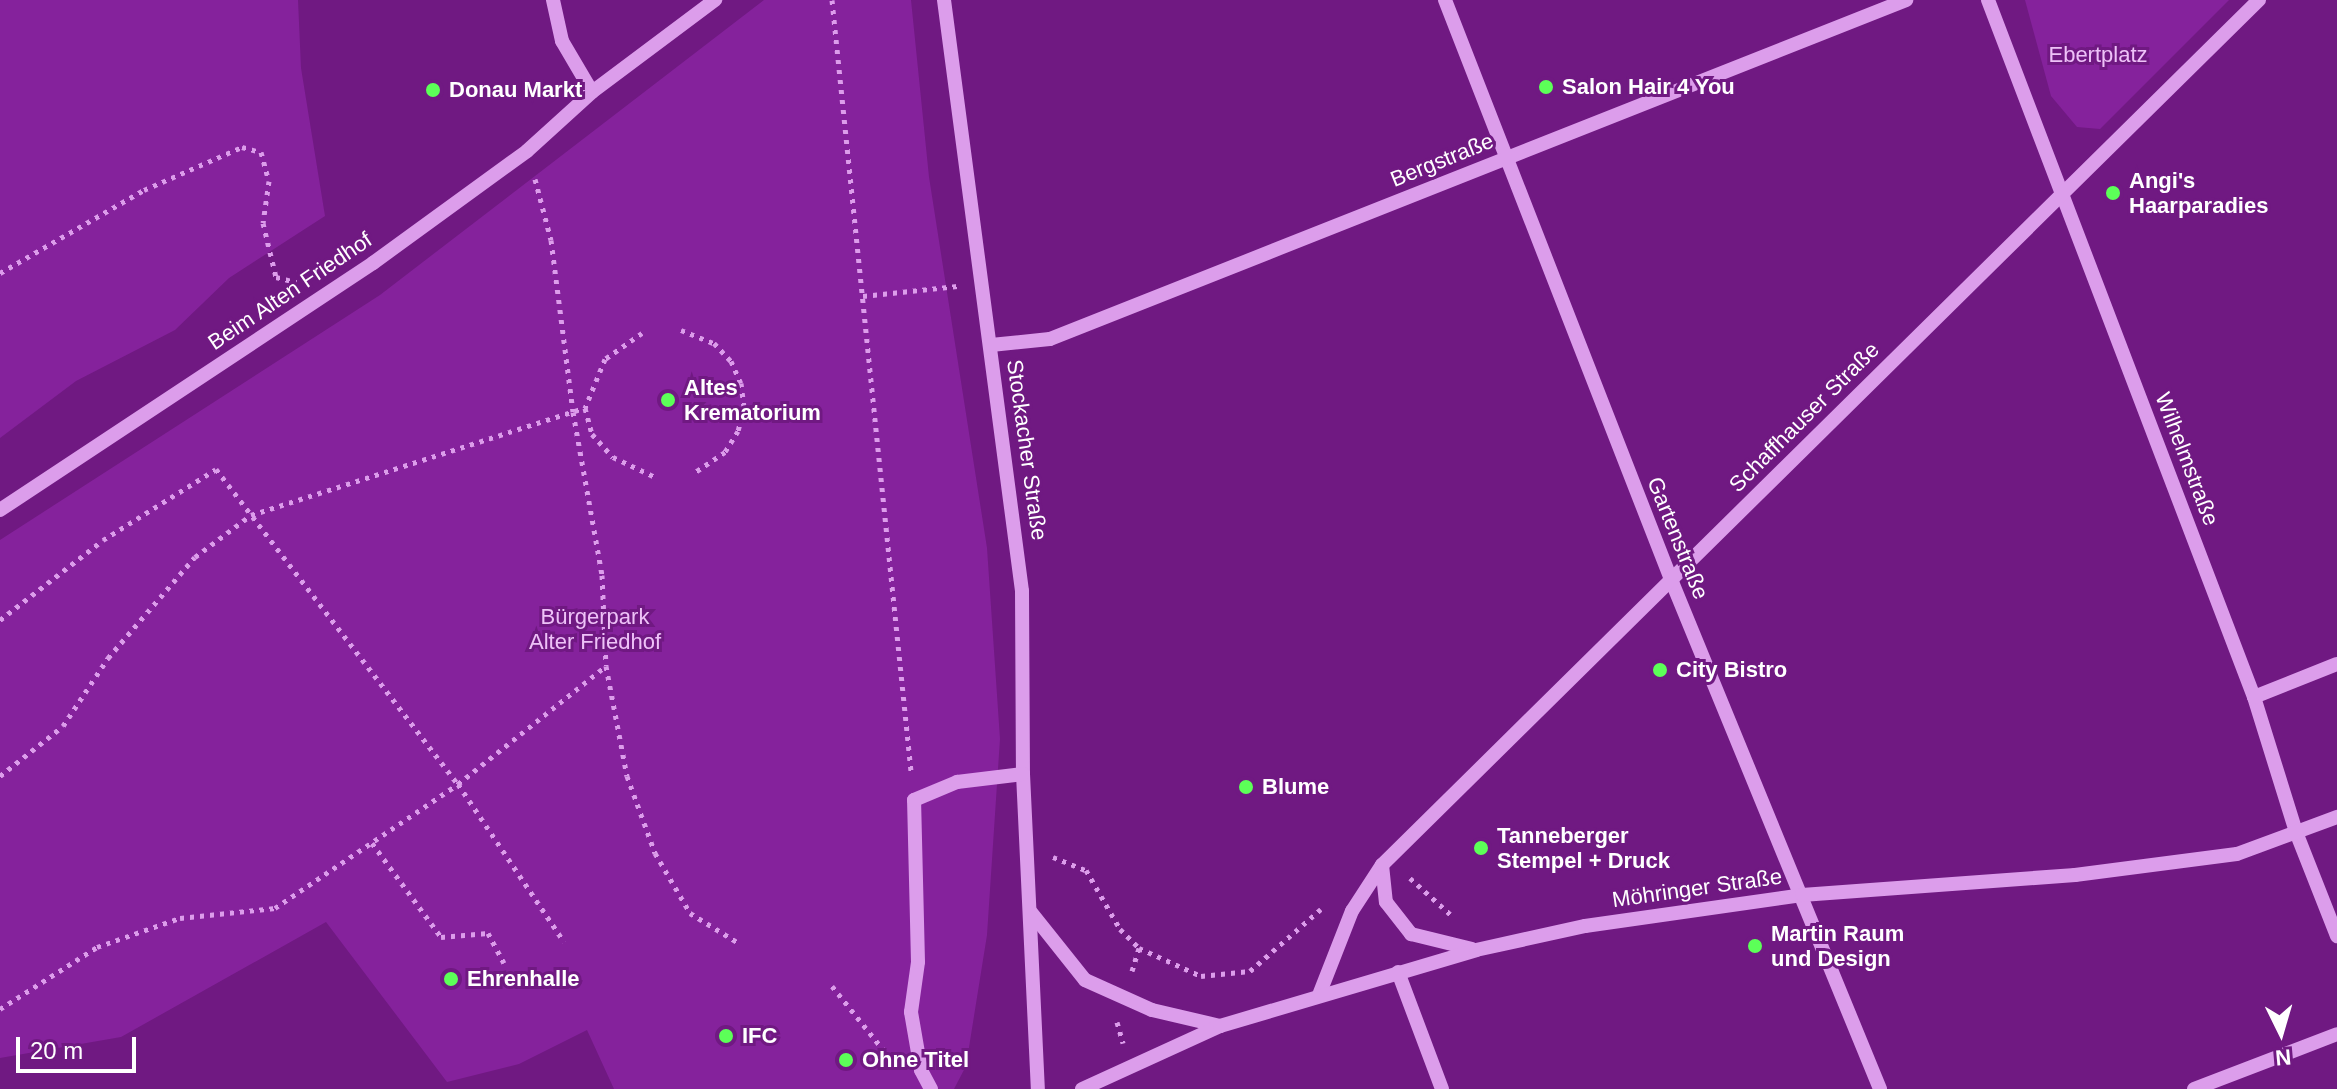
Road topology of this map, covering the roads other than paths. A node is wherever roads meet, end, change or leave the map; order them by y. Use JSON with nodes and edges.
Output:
{"nodes":[{"id":1,"x":553,"y":0,"type":"edge"},
{"id":2,"x":715,"y":0,"type":"edge"},
{"id":3,"x":944,"y":0,"type":"edge"},
{"id":4,"x":1445,"y":0,"type":"edge"},
{"id":5,"x":1906,"y":0,"type":"edge"},
{"id":6,"x":1988,"y":0,"type":"edge"},
{"id":7,"x":2259,"y":0,"type":"edge"},
{"id":8,"x":592,"y":92,"type":"junction"},
{"id":9,"x":1503,"y":159,"type":"junction"},
{"id":10,"x":2061,"y":190,"type":"junction"},
{"id":11,"x":991,"y":345,"type":"junction"},
{"id":12,"x":0,"y":510,"type":"edge"},
{"id":13,"x":1672,"y":582,"type":"junction"},
{"id":14,"x":2337,"y":664,"type":"edge"},
{"id":15,"x":2254,"y":697,"type":"junction"},
{"id":16,"x":1023,"y":774,"type":"junction"},
{"id":17,"x":2337,"y":817,"type":"edge"},
{"id":18,"x":2296,"y":832,"type":"junction"},
{"id":19,"x":1382,"y":865,"type":"junction"},
{"id":20,"x":1802,"y":895,"type":"junction"},
{"id":21,"x":1029,"y":909,"type":"junction"},
{"id":22,"x":2337,"y":936,"type":"edge"},
{"id":23,"x":1483,"y":949,"type":"junction"},
{"id":24,"x":1398,"y":972,"type":"junction"},
{"id":25,"x":1319,"y":995,"type":"junction"},
{"id":26,"x":1220,"y":1026,"type":"junction"},
{"id":27,"x":2337,"y":1034,"type":"edge"},
{"id":28,"x":931,"y":1089,"type":"edge"},
{"id":29,"x":1038,"y":1089,"type":"edge"},
{"id":30,"x":1082,"y":1089,"type":"edge"},
{"id":31,"x":1442,"y":1089,"type":"edge"},
{"id":32,"x":1880,"y":1089,"type":"edge"},
{"id":33,"x":2194,"y":1089,"type":"edge"}],
"edges":[{"from":1,"to":8,"type":"street"},
{"from":2,"to":8,"type":"street","name":"Beim Alten Friedhof"},
{"from":3,"to":11,"type":"street","name":"Stockacher Straße"},
{"from":4,"to":9,"type":"street","name":"Gartenstraße"},
{"from":5,"to":9,"type":"street","name":"Bergstraße"},
{"from":6,"to":10,"type":"street","name":"Wilhelmstraße"},
{"from":7,"to":10,"type":"street","name":"Schaffhauser Straße"},
{"from":8,"to":12,"type":"street","name":"Beim Alten Friedhof"},
{"from":9,"to":11,"type":"street","name":"Bergstraße"},
{"from":9,"to":13,"type":"street","name":"Gartenstraße"},
{"from":10,"to":13,"type":"street","name":"Schaffhauser Straße"},
{"from":10,"to":15,"type":"street","name":"Wilhelmstraße"},
{"from":11,"to":16,"type":"street","name":"Stockacher Straße"},
{"from":13,"to":19,"type":"street","name":"Schaffhauser Straße"},
{"from":13,"to":20,"type":"street","name":"Gartenstraße"},
{"from":14,"to":15,"type":"street"},
{"from":15,"to":18,"type":"street","name":"Wilhelmstraße"},
{"from":16,"to":21,"type":"street","name":"Stockacher Straße"},
{"from":16,"to":28,"type":"street"},
{"from":17,"to":18,"type":"street","name":"Möhringer Straße"},
{"from":18,"to":20,"type":"street","name":"Möhringer Straße"},
{"from":18,"to":22,"type":"street","name":"Wilhelmstraße"},
{"from":19,"to":23,"type":"street"},
{"from":19,"to":25,"type":"street","name":"Schaffhauser Straße"},
{"from":20,"to":23,"type":"street","name":"Möhringer Straße"},
{"from":20,"to":32,"type":"street","name":"Gartenstraße"},
{"from":21,"to":26,"type":"street"},
{"from":21,"to":29,"type":"street","name":"Stockacher Straße"},
{"from":23,"to":24,"type":"street","name":"Möhringer Straße"},
{"from":24,"to":25,"type":"street","name":"Möhringer Straße"},
{"from":24,"to":31,"type":"street"},
{"from":25,"to":26,"type":"street","name":"Möhringer Straße"},
{"from":26,"to":30,"type":"street","name":"Möhringer Straße"},
{"from":27,"to":33,"type":"street"}]}
